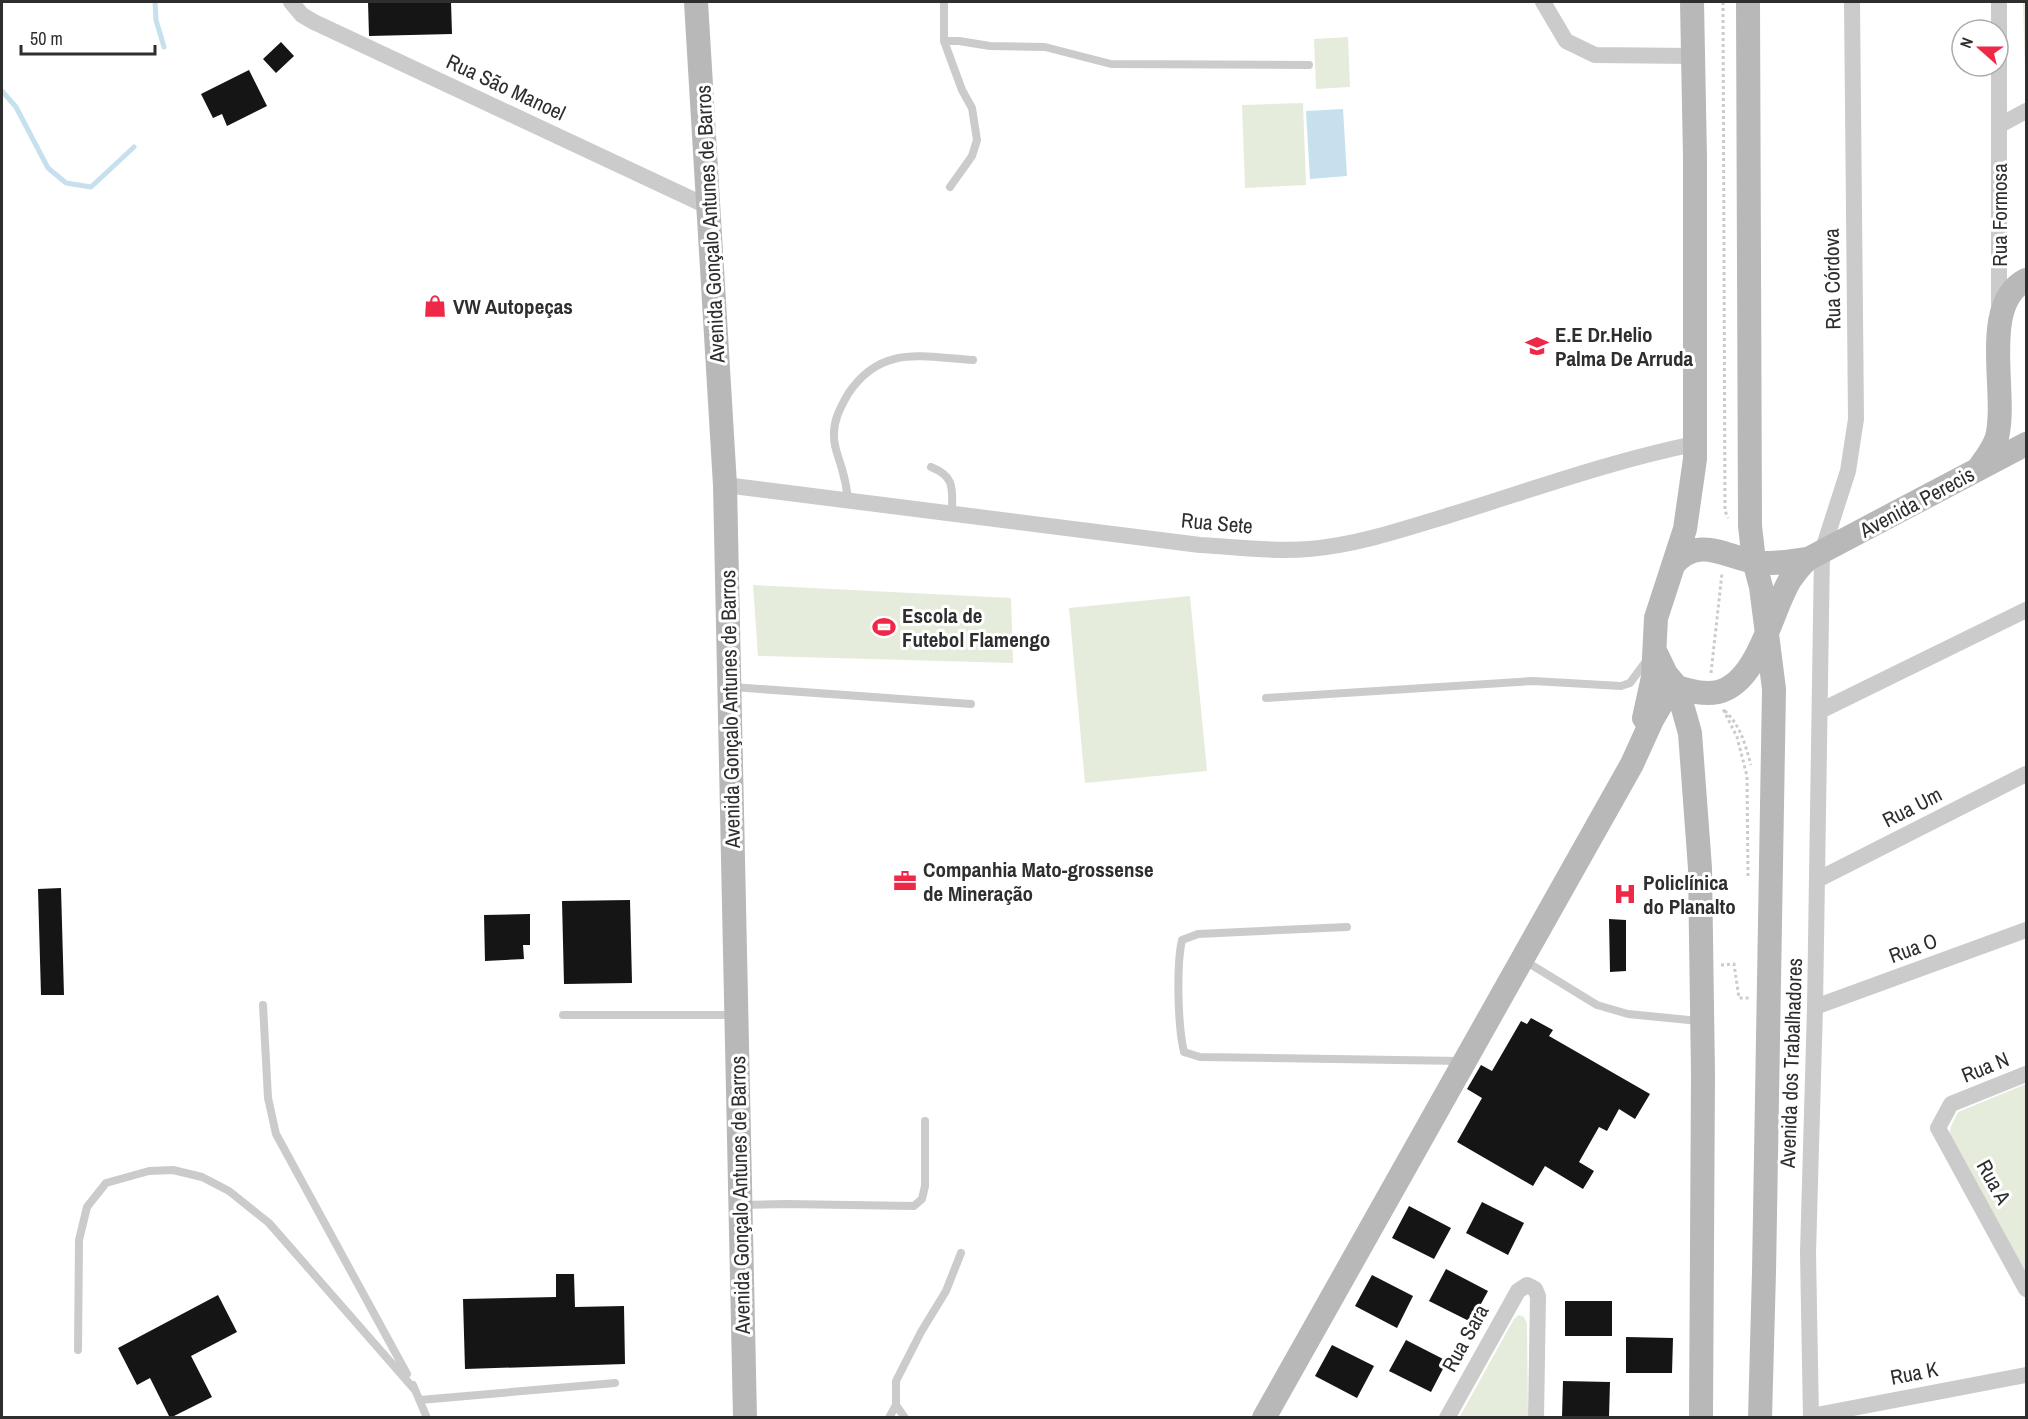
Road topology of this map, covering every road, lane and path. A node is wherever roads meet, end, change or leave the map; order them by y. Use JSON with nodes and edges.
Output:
{"nodes":[{"id":1,"x":291,"y":2,"type":"edge"},
{"id":2,"x":696,"y":2,"type":"edge"},
{"id":3,"x":944,"y":2,"type":"edge"},
{"id":4,"x":1543,"y":2,"type":"edge"},
{"id":5,"x":1692,"y":2,"type":"edge"},
{"id":6,"x":1748,"y":2,"type":"edge"},
{"id":7,"x":1852,"y":2,"type":"edge"},
{"id":8,"x":1999,"y":2,"type":"edge"},
{"id":9,"x":944,"y":41,"type":"junction"},
{"id":10,"x":1692,"y":56,"type":"junction"},
{"id":11,"x":1308,"y":65,"type":"dead end"},
{"id":12,"x":2026,"y":111,"type":"edge"},
{"id":13,"x":2000,"y":125,"type":"junction"},
{"id":14,"x":950,"y":187,"type":"dead end"},
{"id":15,"x":709,"y":207,"type":"junction"},
{"id":16,"x":1999,"y":248,"type":"junction"},
{"id":17,"x":2026,"y":279,"type":"edge"},
{"id":18,"x":1999,"y":322,"type":"junction"},
{"id":19,"x":973,"y":360,"type":"dead end"},
{"id":20,"x":1998,"y":428,"type":"junction"},
{"id":21,"x":1694,"y":444,"type":"junction"},
{"id":22,"x":2024,"y":446,"type":"edge"},
{"id":23,"x":931,"y":467,"type":"dead end"},
{"id":24,"x":1976,"y":471,"type":"junction"},
{"id":25,"x":725,"y":485,"type":"junction"},
{"id":26,"x":848,"y":500,"type":"junction"},
{"id":27,"x":952,"y":513,"type":"junction"},
{"id":28,"x":1725,"y":552,"type":"junction"},
{"id":29,"x":1815,"y":556,"type":"junction"},
{"id":30,"x":1754,"y":561,"type":"junction"},
{"id":31,"x":1673,"y":565,"type":"junction"},
{"id":32,"x":2026,"y":610,"type":"edge"},
{"id":33,"x":1768,"y":633,"type":"junction"},
{"id":34,"x":1655,"y":651,"type":"junction"},
{"id":35,"x":1675,"y":685,"type":"junction"},
{"id":36,"x":729,"y":687,"type":"junction"},
{"id":37,"x":1709,"y":693,"type":"junction"},
{"id":38,"x":1266,"y":699,"type":"dead end"},
{"id":39,"x":971,"y":704,"type":"dead end"},
{"id":40,"x":1820,"y":711,"type":"junction"},
{"id":41,"x":1632,"y":764,"type":"junction"},
{"id":42,"x":2026,"y":774,"type":"edge"},
{"id":43,"x":1817,"y":880,"type":"junction"},
{"id":44,"x":1347,"y":927,"type":"dead end"},
{"id":45,"x":2026,"y":930,"type":"edge"},
{"id":46,"x":1522,"y":960,"type":"junction"},
{"id":47,"x":263,"y":1005,"type":"dead end"},
{"id":48,"x":1815,"y":1007,"type":"junction"},
{"id":49,"x":563,"y":1015,"type":"dead end"},
{"id":50,"x":737,"y":1015,"type":"junction"},
{"id":51,"x":1702,"y":1021,"type":"junction"},
{"id":52,"x":1465,"y":1061,"type":"junction"},
{"id":53,"x":2026,"y":1074,"type":"edge"},
{"id":54,"x":925,"y":1120,"type":"dead end"},
{"id":55,"x":1938,"y":1128,"type":"joint"},
{"id":56,"x":741,"y":1205,"type":"junction"},
{"id":57,"x":961,"y":1253,"type":"dead end"},
{"id":58,"x":2026,"y":1289,"type":"edge"},
{"id":59,"x":78,"y":1350,"type":"dead end"},
{"id":60,"x":2026,"y":1375,"type":"edge"},
{"id":61,"x":615,"y":1383,"type":"dead end"},
{"id":62,"x":415,"y":1390,"type":"junction"},
{"id":63,"x":420,"y":1400,"type":"junction"},
{"id":64,"x":896,"y":1405,"type":"junction"},
{"id":65,"x":1811,"y":1417,"type":"edge"},
{"id":66,"x":428,"y":1418,"type":"edge"},
{"id":67,"x":745,"y":1418,"type":"edge"},
{"id":68,"x":889,"y":1418,"type":"edge"},
{"id":69,"x":905,"y":1418,"type":"edge"},
{"id":70,"x":1264,"y":1418,"type":"edge"},
{"id":71,"x":1447,"y":1418,"type":"edge"},
{"id":72,"x":1536,"y":1418,"type":"edge"},
{"id":73,"x":1701,"y":1418,"type":"edge"},
{"id":74,"x":1760,"y":1418,"type":"edge"}],
"edges":[{"from":1,"to":15,"type":"street","name":"Rua São Manoel"},
{"from":2,"to":15,"type":"main road","name":"Avenida Gonçalo Antunes de Barros"},
{"from":3,"to":9,"type":"lane"},
{"from":4,"to":10,"type":"street"},
{"from":5,"to":10,"type":"main road"},
{"from":6,"to":30,"type":"main road"},
{"from":7,"to":29,"type":"street","name":"Rua Córdova"},
{"from":8,"to":13,"type":"street","name":"Rua Formosa"},
{"from":9,"to":11,"type":"lane"},
{"from":9,"to":14,"type":"lane"},
{"from":10,"to":21,"type":"main road"},
{"from":12,"to":13,"type":"street"},
{"from":13,"to":16,"type":"street","name":"Rua Formosa"},
{"from":15,"to":25,"type":"main road","name":"Avenida Gonçalo Antunes de Barros"},
{"from":16,"to":17,"type":"street"},
{"from":16,"to":18,"type":"street","name":"Rua Formosa"},
{"from":17,"to":18,"type":"main road"},
{"from":18,"to":20,"type":"main road","name":"Rua Formosa"},
{"from":19,"to":26,"type":"lane"},
{"from":20,"to":22,"type":"main road"},
{"from":20,"to":24,"type":"main road","name":"Rua Formosa"},
{"from":21,"to":27,"type":"street","name":"Rua Sete"},
{"from":21,"to":31,"type":"main road"},
{"from":22,"to":24,"type":"main road","name":"Avenida Perecis"},
{"from":23,"to":27,"type":"lane"},
{"from":24,"to":29,"type":"main road","name":"Avenida Perecis"},
{"from":25,"to":26,"type":"street","name":"Rua Sete"},
{"from":25,"to":36,"type":"main road","name":"Avenida Gonçalo Antunes de Barros"},
{"from":26,"to":27,"type":"street","name":"Rua Sete"},
{"from":28,"to":30,"type":"main road","name":"Avenida Perecis"},
{"from":28,"to":31,"type":"main road","name":"Avenida Perecis"},
{"from":28,"to":37,"type":"path"},
{"from":29,"to":30,"type":"main road","name":"Avenida Perecis"},
{"from":29,"to":33,"type":"main road","name":"Avenida Perecis"},
{"from":29,"to":40,"type":"street","name":"Rua Córdova"},
{"from":30,"to":33,"type":"main road"},
{"from":31,"to":34,"type":"main road"},
{"from":32,"to":40,"type":"street"},
{"from":33,"to":37,"type":"main road","name":"Avenida Perecis"},
{"from":33,"to":74,"type":"main road"},
{"from":34,"to":35,"type":"main road"},
{"from":34,"to":38,"type":"lane"},
{"from":34,"to":41,"type":"main road"},
{"from":35,"to":37,"type":"main road"},
{"from":35,"to":41,"type":"main road"},
{"from":35,"to":51,"type":"main road"},
{"from":36,"to":39,"type":"lane"},
{"from":36,"to":50,"type":"main road","name":"Avenida Gonçalo Antunes de Barros"},
{"from":40,"to":43,"type":"street","name":"Avenida dos Trabalhadores"},
{"from":41,"to":46,"type":"main road"},
{"from":42,"to":43,"type":"street","name":"Rua Um"},
{"from":43,"to":48,"type":"street","name":"Avenida dos Trabalhadores"},
{"from":44,"to":52,"type":"lane"},
{"from":45,"to":48,"type":"street","name":"Rua O"},
{"from":46,"to":51,"type":"lane"},
{"from":46,"to":52,"type":"main road"},
{"from":47,"to":62,"type":"lane"},
{"from":48,"to":65,"type":"street","name":"Avenida dos Trabalhadores"},
{"from":49,"to":50,"type":"lane"},
{"from":50,"to":56,"type":"main road","name":"Avenida Gonçalo Antunes de Barros"},
{"from":51,"to":73,"type":"main road"},
{"from":52,"to":70,"type":"main road"},
{"from":53,"to":55,"type":"street","name":"Rua N"},
{"from":54,"to":56,"type":"lane"},
{"from":55,"to":58,"type":"street","name":"Rua A"},
{"from":56,"to":67,"type":"main road","name":"Avenida Gonçalo Antunes de Barros"},
{"from":57,"to":64,"type":"lane"},
{"from":59,"to":62,"type":"lane"},
{"from":60,"to":65,"type":"street","name":"Rua K"},
{"from":61,"to":63,"type":"lane"},
{"from":62,"to":63,"type":"lane"},
{"from":63,"to":66,"type":"lane"},
{"from":64,"to":68,"type":"lane"},
{"from":64,"to":69,"type":"lane"},
{"from":71,"to":72,"type":"street","name":"Rua Sara"}]}
